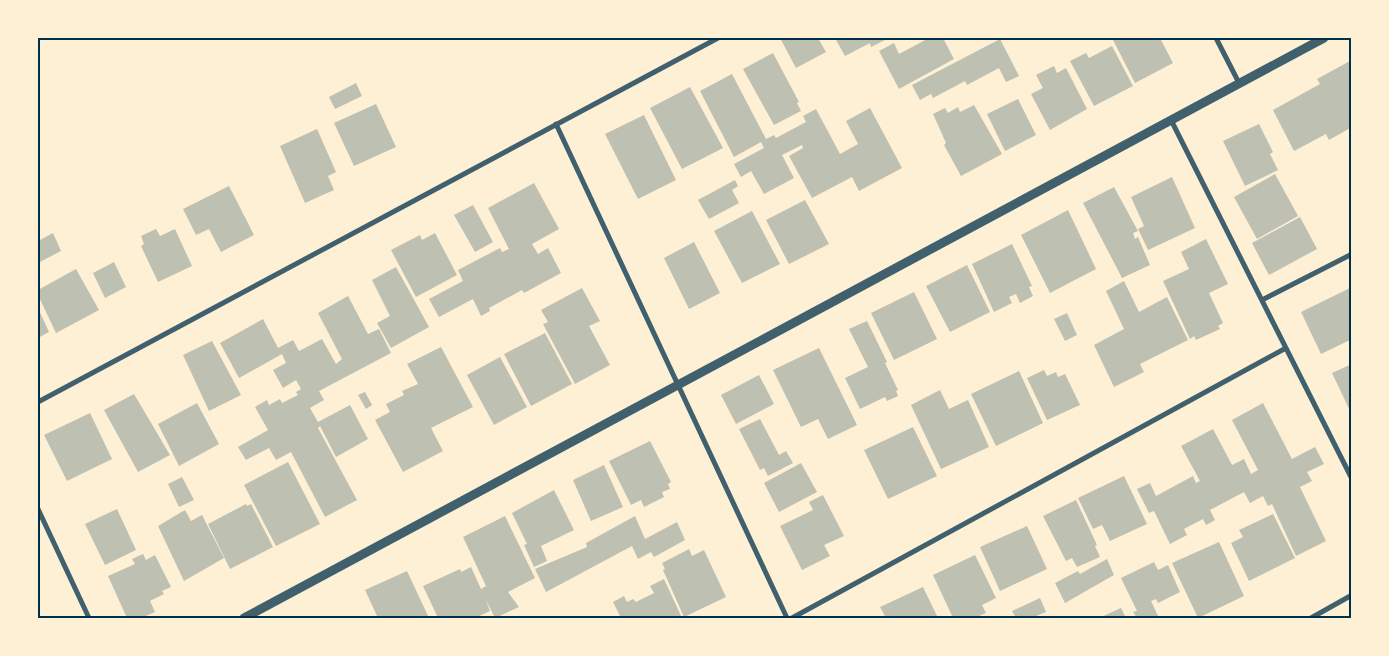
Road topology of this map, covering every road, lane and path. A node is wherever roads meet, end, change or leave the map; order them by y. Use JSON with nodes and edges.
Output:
{"nodes":[{"id":1,"x":718,"y":38,"type":"edge"},
{"id":2,"x":1216,"y":38,"type":"edge"},
{"id":3,"x":1324,"y":38,"type":"edge"},
{"id":4,"x":1239,"y":83,"type":"junction"},
{"id":5,"x":1171,"y":120,"type":"junction"},
{"id":6,"x":556,"y":124,"type":"junction"},
{"id":7,"x":1352,"y":254,"type":"edge"},
{"id":8,"x":1262,"y":300,"type":"junction"},
{"id":9,"x":1286,"y":348,"type":"junction"},
{"id":10,"x":678,"y":385,"type":"junction"},
{"id":11,"x":38,"y":402,"type":"edge"},
{"id":12,"x":1352,"y":479,"type":"edge"},
{"id":13,"x":38,"y":509,"type":"edge"},
{"id":14,"x":1352,"y":595,"type":"edge"},
{"id":15,"x":89,"y":618,"type":"edge"},
{"id":16,"x":244,"y":618,"type":"edge"},
{"id":17,"x":787,"y":618,"type":"edge"},
{"id":18,"x":792,"y":618,"type":"edge"},
{"id":19,"x":1311,"y":618,"type":"edge"}],
"edges":[{"from":1,"to":6,"type":"street"},
{"from":2,"to":4,"type":"street"},
{"from":3,"to":4,"type":"street"},
{"from":4,"to":5,"type":"street"},
{"from":5,"to":8,"type":"street"},
{"from":5,"to":10,"type":"street"},
{"from":6,"to":10,"type":"street"},
{"from":6,"to":11,"type":"street"},
{"from":7,"to":8,"type":"street"},
{"from":8,"to":9,"type":"street"},
{"from":9,"to":12,"type":"street"},
{"from":9,"to":18,"type":"street"},
{"from":10,"to":16,"type":"street"},
{"from":10,"to":17,"type":"street"},
{"from":13,"to":15,"type":"street"},
{"from":14,"to":19,"type":"street"}]}
